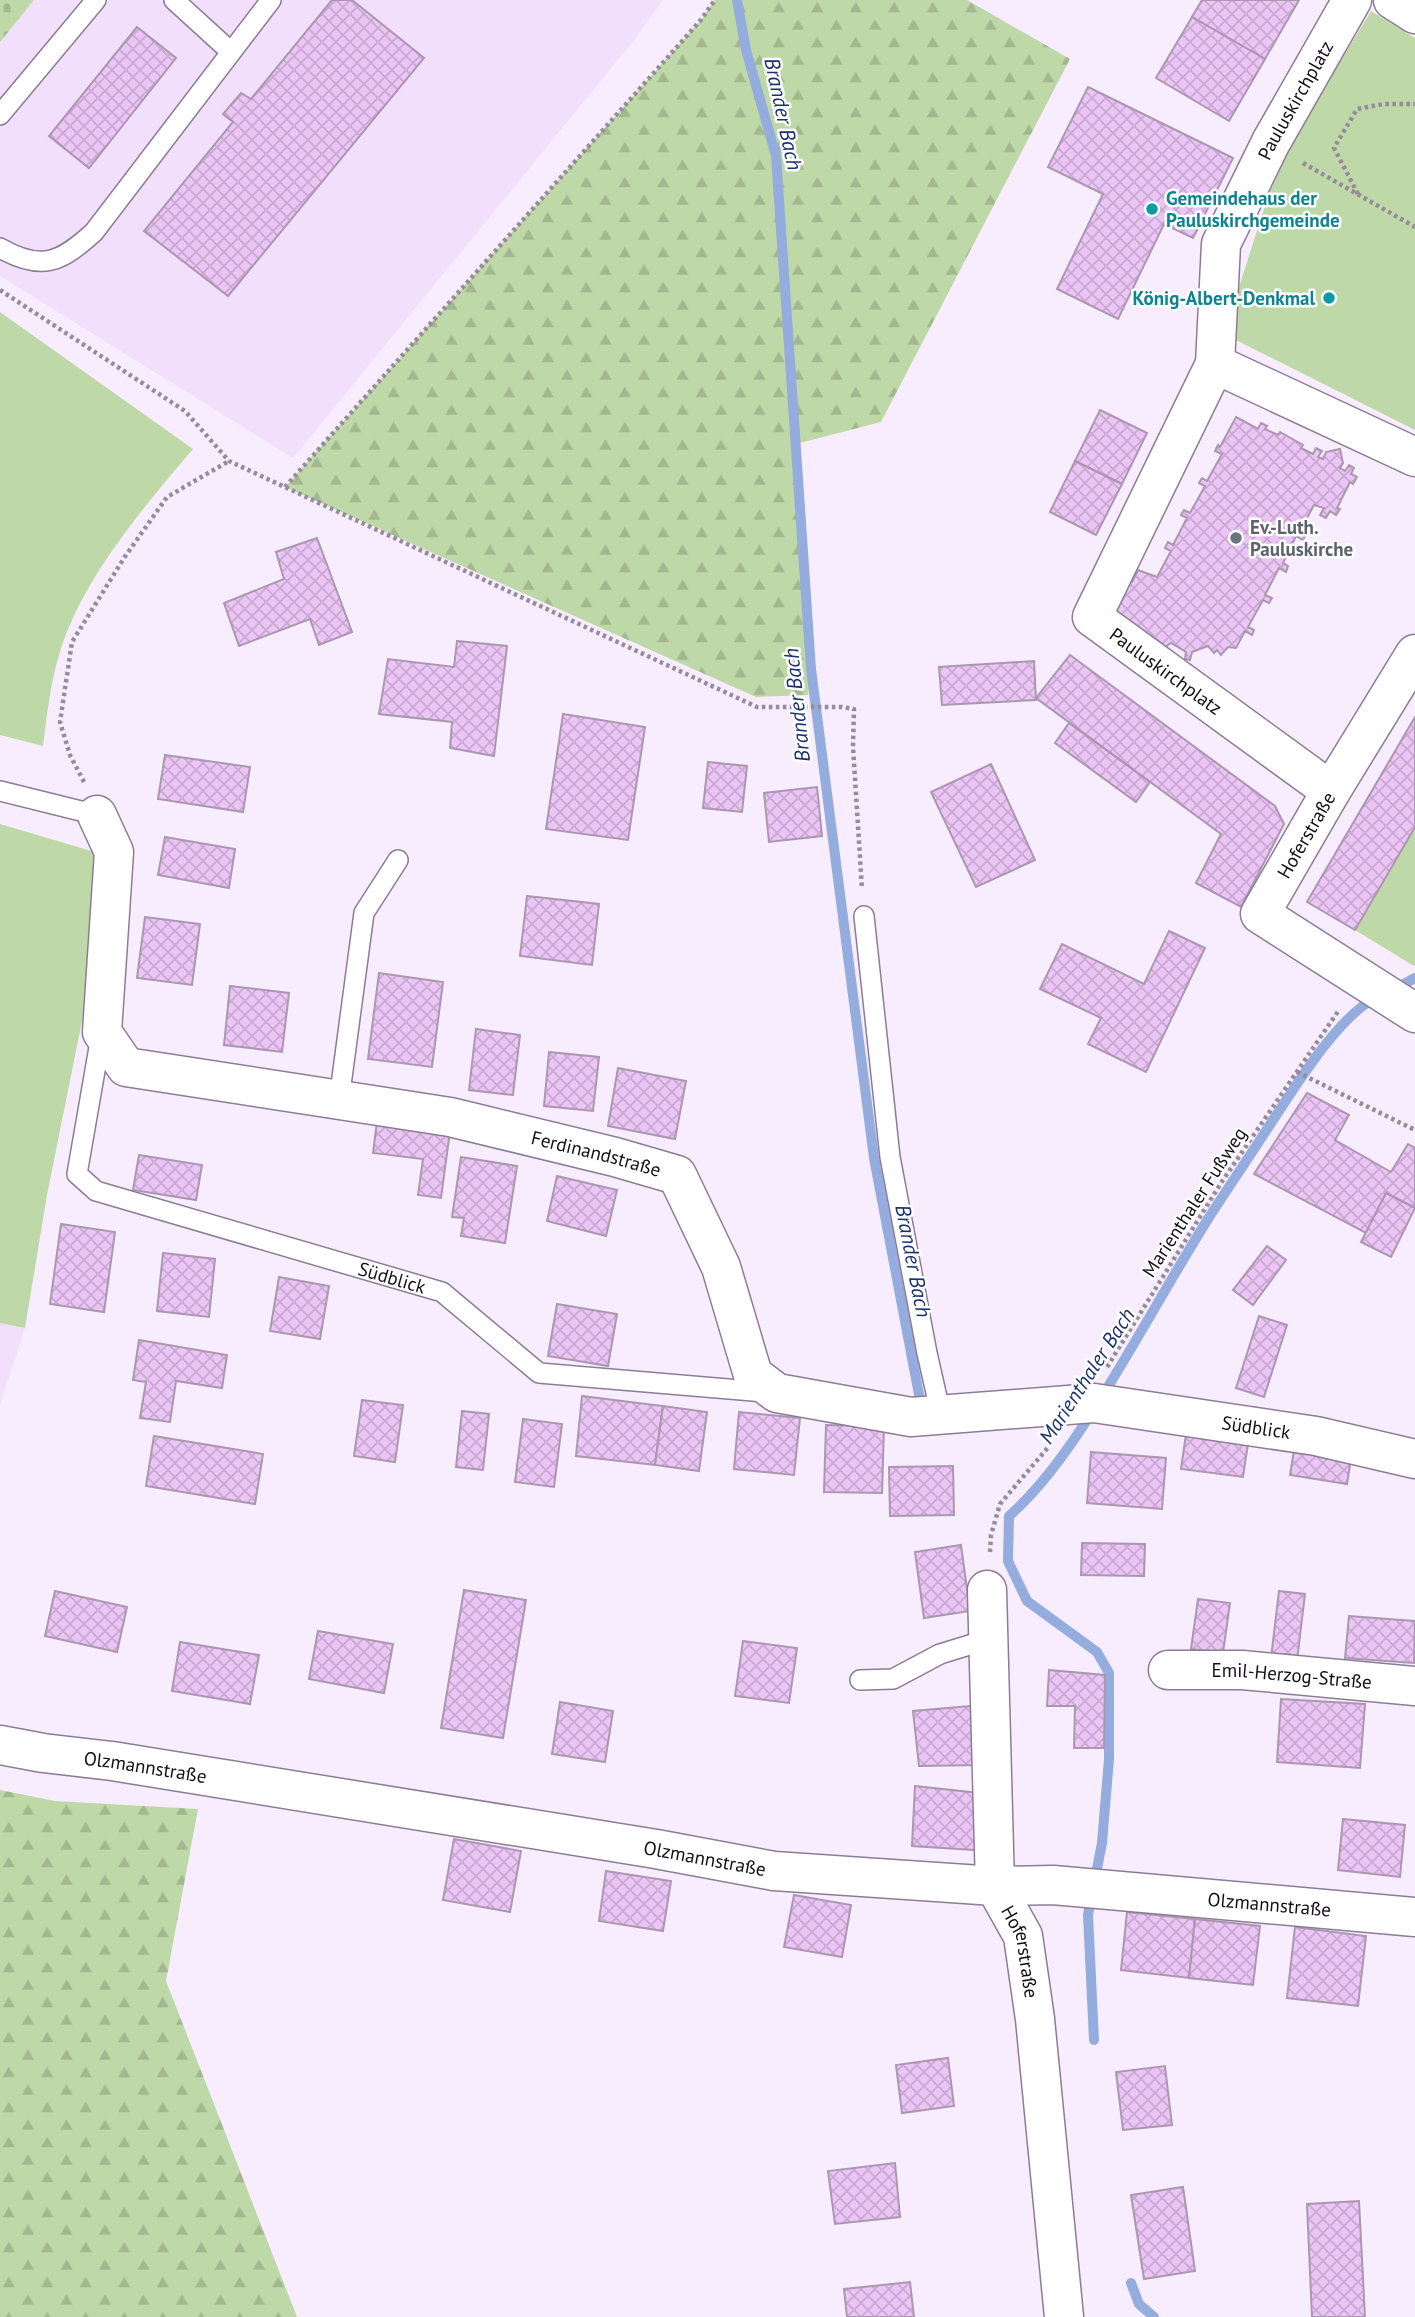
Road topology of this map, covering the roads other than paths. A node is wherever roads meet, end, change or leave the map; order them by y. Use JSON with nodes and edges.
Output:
{"nodes":[{"id":1,"x":96,"y":0,"type":"edge"},
{"id":2,"x":174,"y":0,"type":"edge"},
{"id":3,"x":271,"y":0,"type":"edge"},
{"id":4,"x":1352,"y":0,"type":"edge"},
{"id":5,"x":1393,"y":0,"type":"edge"},
{"id":6,"x":1415,"y":14,"type":"edge"},
{"id":7,"x":231,"y":52,"type":"junction"},
{"id":8,"x":0,"y":115,"type":"edge"},
{"id":9,"x":0,"y":248,"type":"edge"},
{"id":10,"x":1215,"y":364,"type":"junction"},
{"id":11,"x":1415,"y":457,"type":"edge"},
{"id":12,"x":1415,"y":654,"type":"edge"},
{"id":13,"x":0,"y":791,"type":"edge"},
{"id":14,"x":1331,"y":791,"type":"junction"},
{"id":15,"x":97,"y":815,"type":"joint"},
{"id":16,"x":398,"y":860,"type":"dead end"},
{"id":17,"x":864,"y":916,"type":"road end"},
{"id":18,"x":1412,"y":1011,"type":"edge"},
{"id":19,"x":102,"y":1032,"type":"junction"},
{"id":20,"x":339,"y":1100,"type":"junction"},
{"id":21,"x":777,"y":1393,"type":"junction"},
{"id":22,"x":941,"y":1415,"type":"junction"},
{"id":23,"x":1415,"y":1459,"type":"edge"},
{"id":24,"x":987,"y":1590,"type":"road end"},
{"id":25,"x":989,"y":1639,"type":"junction"},
{"id":26,"x":1168,"y":1670,"type":"dead end"},
{"id":27,"x":860,"y":1680,"type":"dead end"},
{"id":28,"x":1415,"y":1686,"type":"edge"},
{"id":29,"x":0,"y":1745,"type":"edge"},
{"id":30,"x":995,"y":1886,"type":"junction"},
{"id":31,"x":1415,"y":1917,"type":"edge"},
{"id":32,"x":1064,"y":2317,"type":"edge"}],
"edges":[{"from":1,"to":8,"type":"lane"},
{"from":2,"to":7,"type":"lane"},
{"from":3,"to":7,"type":"lane"},
{"from":4,"to":10,"type":"street","name":"Pauluskirchplatz"},
{"from":5,"to":6,"type":"street"},
{"from":7,"to":9,"type":"lane"},
{"from":10,"to":11,"type":"street"},
{"from":10,"to":14,"type":"street","name":"Pauluskirchplatz"},
{"from":12,"to":14,"type":"street","name":"Hoferstraße"},
{"from":13,"to":15,"type":"lane"},
{"from":14,"to":18,"type":"street","name":"Hoferstraße"},
{"from":15,"to":19,"type":"street"},
{"from":16,"to":20,"type":"lane"},
{"from":17,"to":22,"type":"lane"},
{"from":19,"to":20,"type":"street","name":"Ferdinandstraße"},
{"from":19,"to":21,"type":"lane","name":"Südblick"},
{"from":20,"to":21,"type":"street","name":"Ferdinandstraße"},
{"from":21,"to":22,"type":"street"},
{"from":22,"to":23,"type":"street","name":"Südblick"},
{"from":24,"to":25,"type":"street","name":"Hoferstraße"},
{"from":25,"to":27,"type":"lane"},
{"from":25,"to":30,"type":"street","name":"Hoferstraße"},
{"from":26,"to":28,"type":"street","name":"Emil-Herzog-Straße"},
{"from":29,"to":30,"type":"street","name":"Olzmannstraße"},
{"from":30,"to":31,"type":"street","name":"Olzmannstraße"},
{"from":30,"to":32,"type":"street","name":"Hoferstraße"}]}
